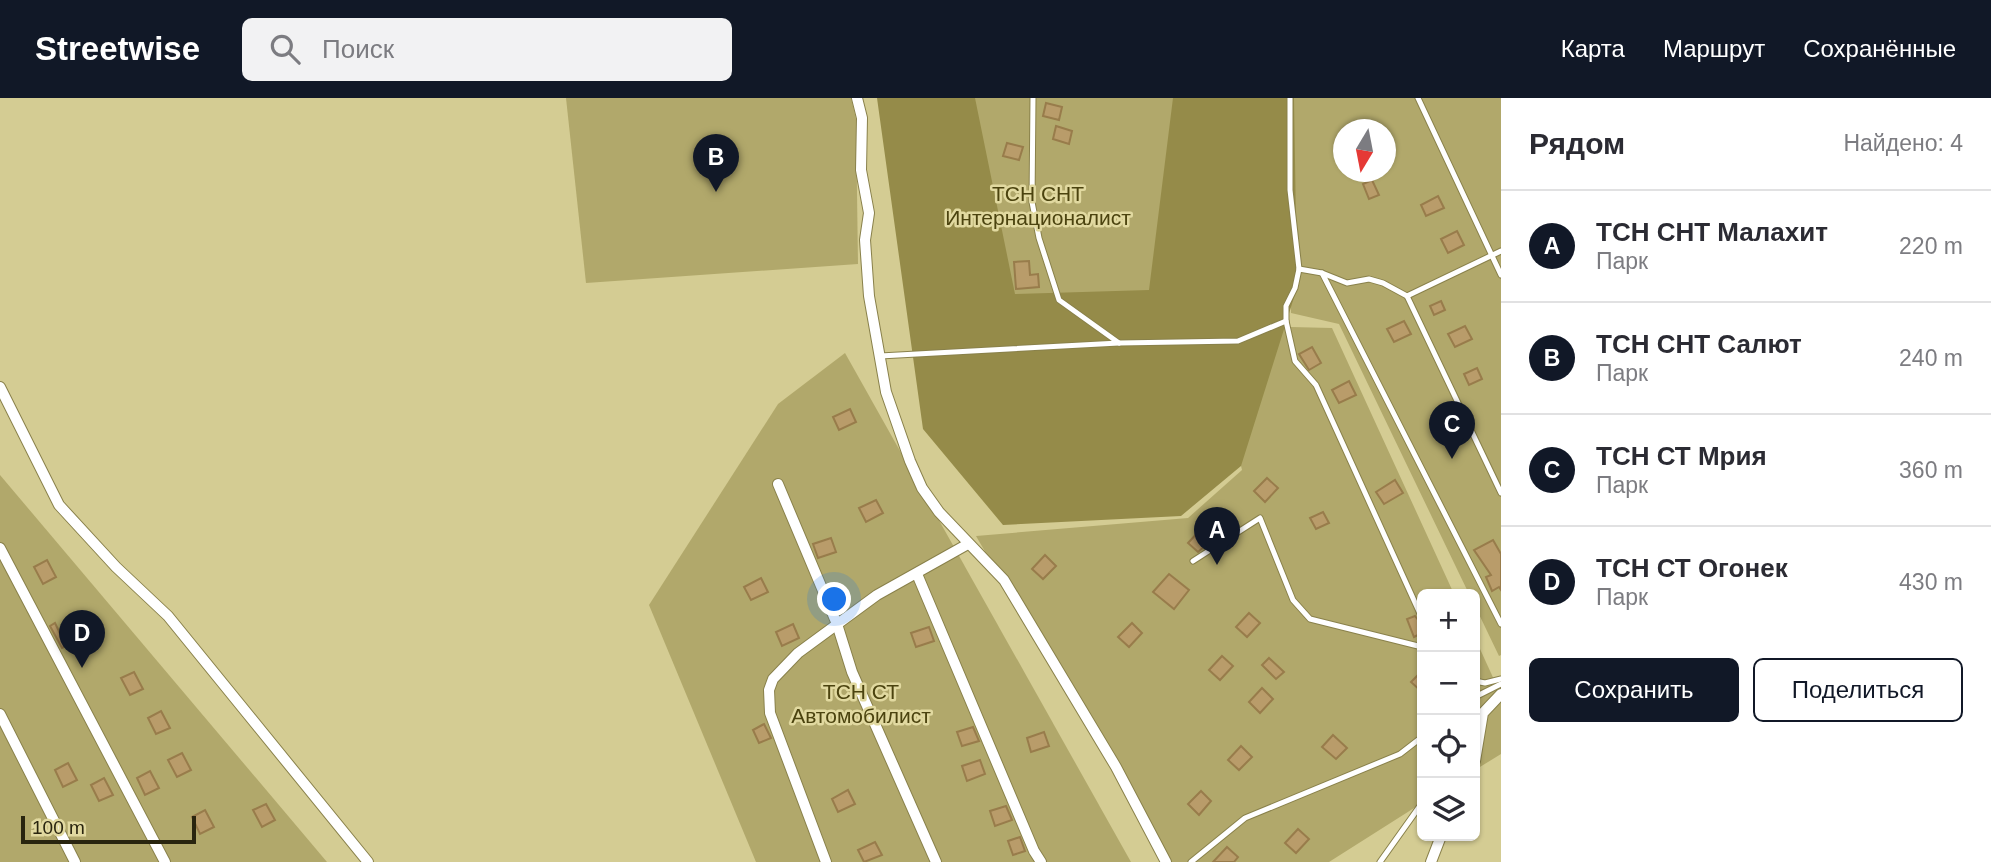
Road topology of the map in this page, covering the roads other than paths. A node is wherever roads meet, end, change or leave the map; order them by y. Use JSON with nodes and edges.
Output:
{"nodes":[{"id":1,"x":857,"y":98,"type":"edge"},
{"id":2,"x":1033,"y":98,"type":"edge"},
{"id":3,"x":1290,"y":98,"type":"edge"},
{"id":4,"x":1418,"y":98,"type":"edge"},
{"id":5,"x":1501,"y":251,"type":"edge"},
{"id":6,"x":1492,"y":255,"type":"junction"},
{"id":7,"x":1299,"y":269,"type":"junction"},
{"id":8,"x":1322,"y":273,"type":"junction"},
{"id":9,"x":1501,"y":275,"type":"edge"},
{"id":10,"x":1407,"y":296,"type":"junction"},
{"id":11,"x":1286,"y":321,"type":"junction"},
{"id":12,"x":1119,"y":343,"type":"junction"},
{"id":13,"x":878,"y":356,"type":"junction"},
{"id":14,"x":0,"y":387,"type":"edge"},
{"id":15,"x":778,"y":484,"type":"dead end"},
{"id":16,"x":1501,"y":493,"type":"edge"},
{"id":17,"x":968,"y":544,"type":"junction"},
{"id":18,"x":0,"y":548,"type":"edge"},
{"id":19,"x":1193,"y":561,"type":"dead end"},
{"id":20,"x":917,"y":574,"type":"junction"},
{"id":21,"x":1417,"y":607,"type":"edge"},
{"id":22,"x":837,"y":624,"type":"junction"},
{"id":23,"x":1501,"y":624,"type":"edge"},
{"id":24,"x":1417,"y":646,"type":"edge"},
{"id":25,"x":1480,"y":682,"type":"edge"},
{"id":26,"x":1501,"y":682,"type":"edge"},
{"id":27,"x":1480,"y":694,"type":"edge"},
{"id":28,"x":1501,"y":694,"type":"edge"},
{"id":29,"x":0,"y":714,"type":"edge"},
{"id":30,"x":1480,"y":731,"type":"edge"},
{"id":31,"x":1417,"y":741,"type":"edge"},
{"id":32,"x":1417,"y":810,"type":"edge"},
{"id":33,"x":1439,"y":841,"type":"edge"},
{"id":34,"x":75,"y":862,"type":"edge"},
{"id":35,"x":165,"y":862,"type":"edge"},
{"id":36,"x":368,"y":862,"type":"edge"},
{"id":37,"x":826,"y":862,"type":"edge"},
{"id":38,"x":936,"y":862,"type":"edge"},
{"id":39,"x":1041,"y":862,"type":"edge"},
{"id":40,"x":1166,"y":862,"type":"edge"},
{"id":41,"x":1191,"y":862,"type":"edge"},
{"id":42,"x":1380,"y":862,"type":"edge"},
{"id":43,"x":1431,"y":862,"type":"edge"}],
"edges":[{"from":1,"to":13,"type":"street"},
{"from":2,"to":12,"type":"lane"},
{"from":3,"to":7,"type":"lane"},
{"from":4,"to":6,"type":"lane"},
{"from":5,"to":6,"type":"lane"},
{"from":6,"to":9,"type":"lane"},
{"from":6,"to":10,"type":"lane"},
{"from":7,"to":8,"type":"lane"},
{"from":7,"to":11,"type":"lane"},
{"from":8,"to":10,"type":"lane"},
{"from":8,"to":23,"type":"lane"},
{"from":10,"to":16,"type":"lane"},
{"from":11,"to":12,"type":"lane"},
{"from":11,"to":21,"type":"lane"},
{"from":12,"to":13,"type":"lane"},
{"from":13,"to":17,"type":"street"},
{"from":14,"to":36,"type":"street"},
{"from":15,"to":22,"type":"street"},
{"from":17,"to":20,"type":"street"},
{"from":17,"to":40,"type":"street"},
{"from":18,"to":35,"type":"street"},
{"from":19,"to":24,"type":"lane"},
{"from":20,"to":22,"type":"street"},
{"from":20,"to":39,"type":"street"},
{"from":22,"to":37,"type":"street"},
{"from":22,"to":38,"type":"street"},
{"from":25,"to":26,"type":"lane"},
{"from":26,"to":27,"type":"lane"},
{"from":28,"to":30,"type":"street"},
{"from":29,"to":34,"type":"street"},
{"from":31,"to":41,"type":"lane"},
{"from":32,"to":42,"type":"lane"},
{"from":33,"to":43,"type":"street"}]}
